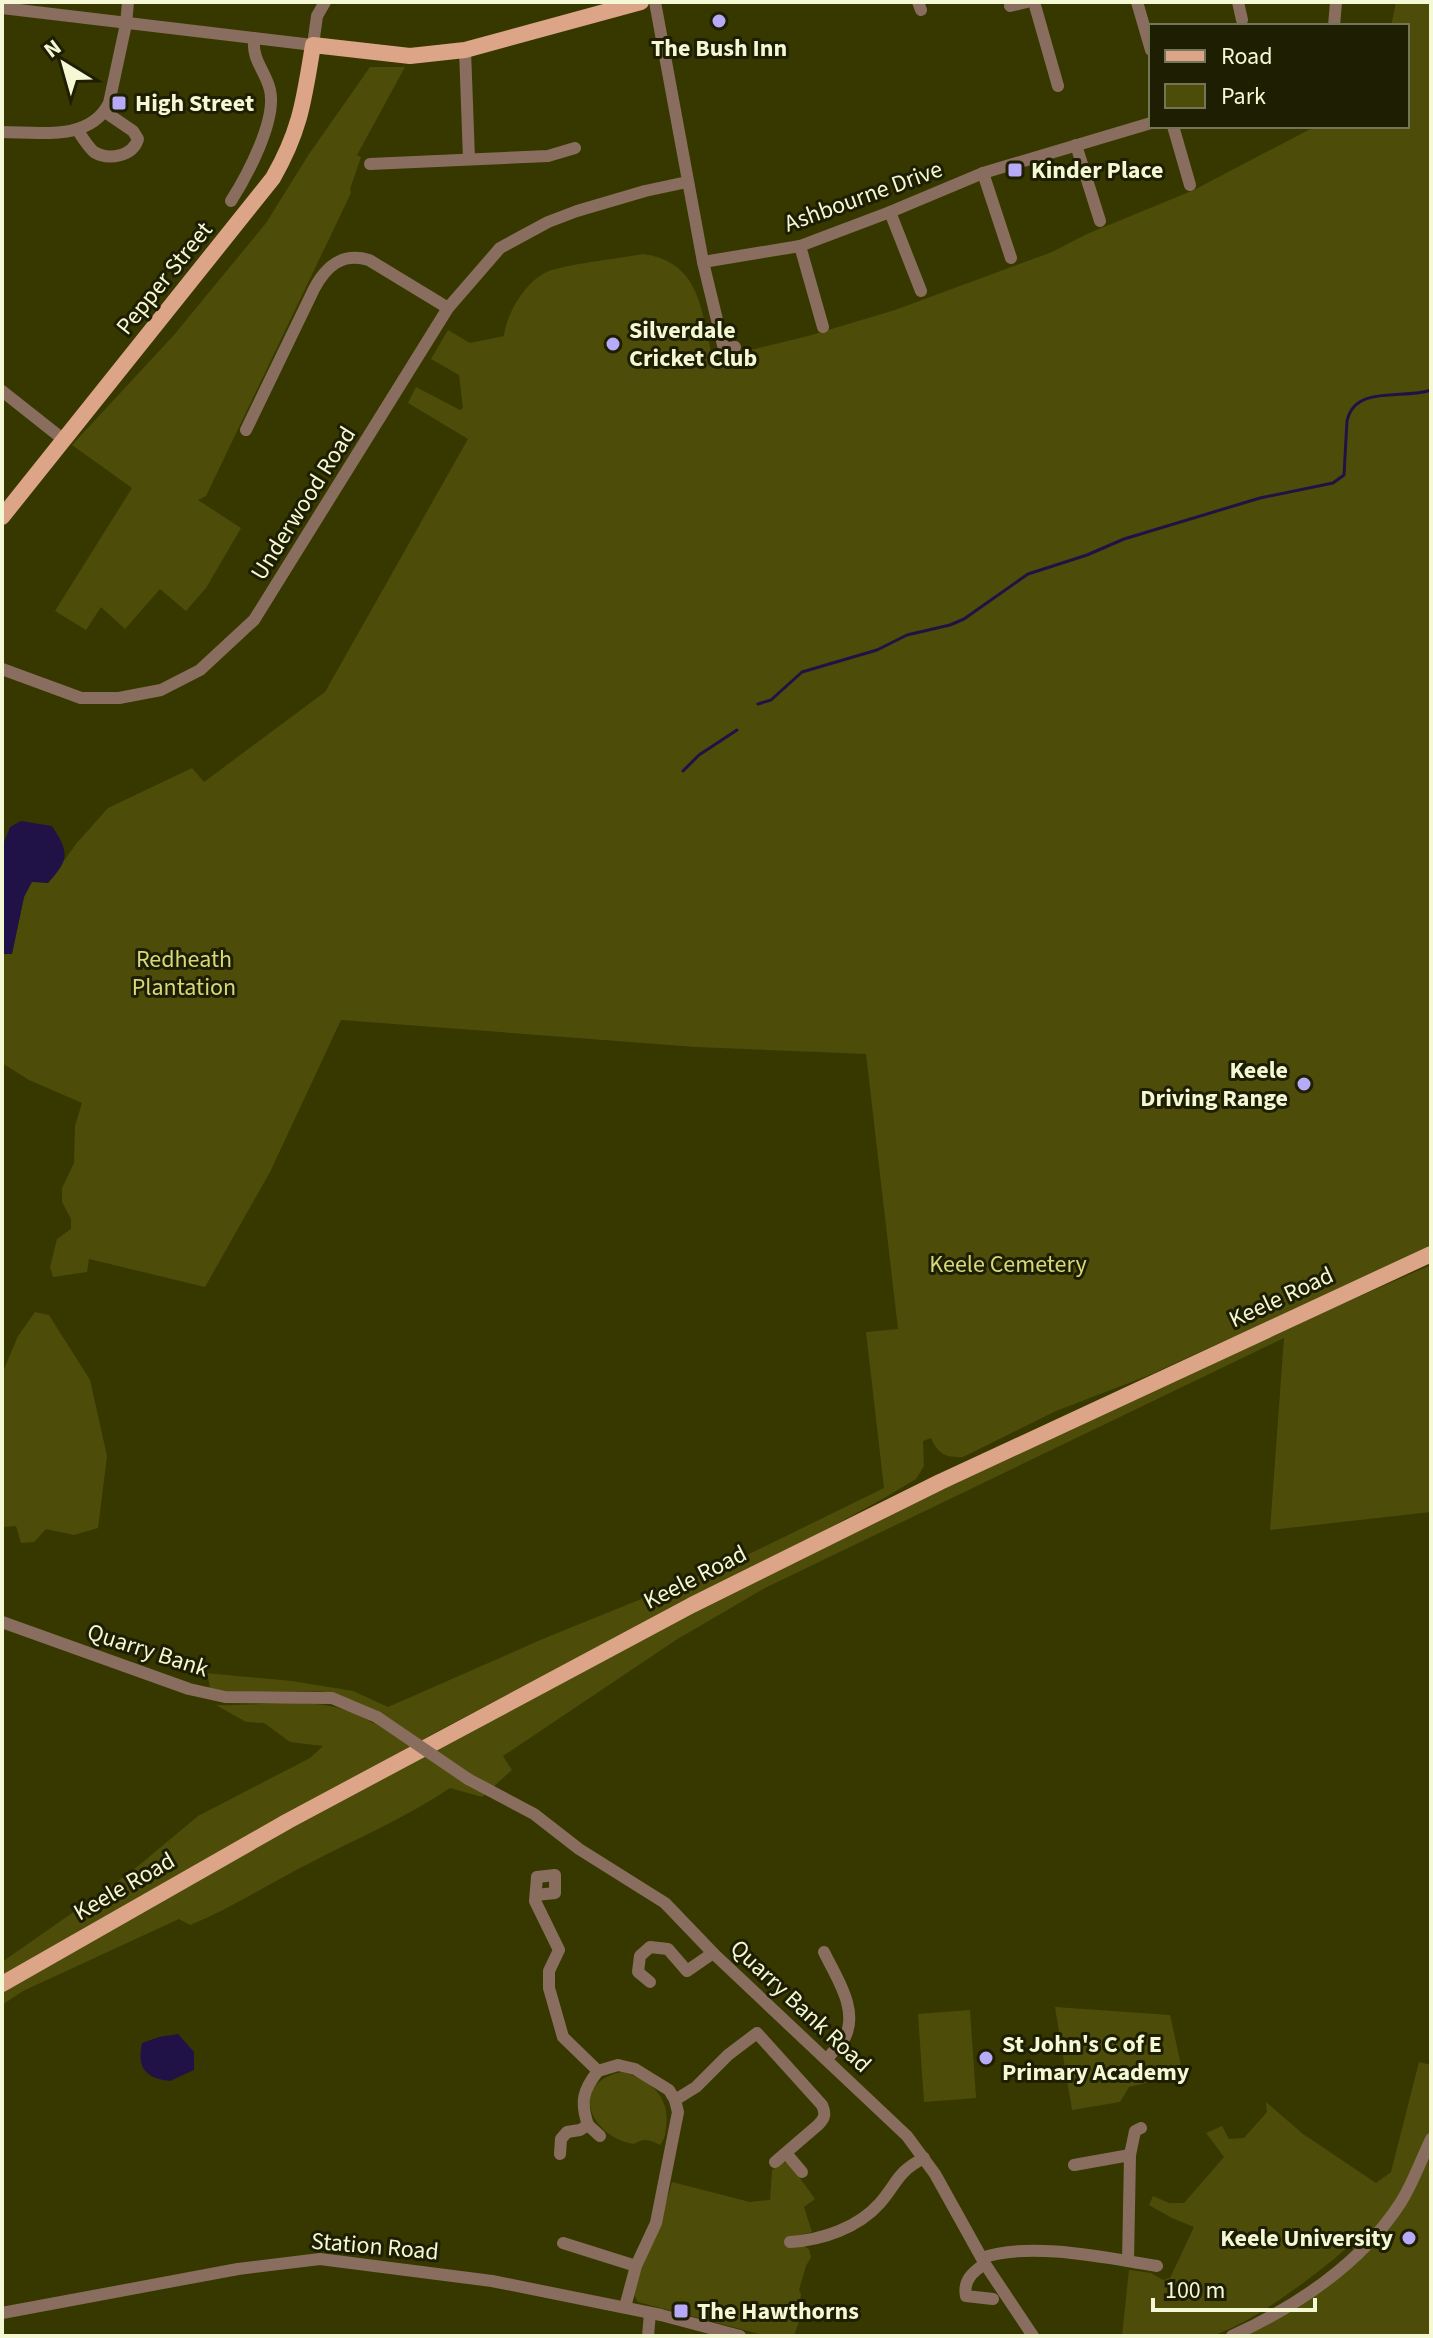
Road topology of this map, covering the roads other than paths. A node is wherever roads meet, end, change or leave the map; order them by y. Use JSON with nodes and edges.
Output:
{"nodes":[{"id":1,"x":128,"y":2,"type":"edge"},
{"id":2,"x":325,"y":2,"type":"edge"},
{"id":3,"x":641,"y":2,"type":"edge"},
{"id":4,"x":655,"y":2,"type":"edge"},
{"id":5,"x":1027,"y":2,"type":"edge"},
{"id":6,"x":1034,"y":2,"type":"edge"},
{"id":7,"x":1137,"y":2,"type":"edge"},
{"id":8,"x":1238,"y":2,"type":"edge"},
{"id":9,"x":1336,"y":2,"type":"edge"},
{"id":10,"x":1010,"y":6,"type":"dead end"},
{"id":11,"x":2,"y":8,"type":"edge"},
{"id":12,"x":1242,"y":20,"type":"dead end"},
{"id":13,"x":126,"y":24,"type":"junction"},
{"id":14,"x":1334,"y":24,"type":"edge"},
{"id":15,"x":254,"y":38,"type":"junction"},
{"id":16,"x":1149,"y":43,"type":"edge"},
{"id":17,"x":313,"y":45,"type":"junction"},
{"id":18,"x":465,"y":50,"type":"junction"},
{"id":19,"x":1058,"y":86,"type":"dead end"},
{"id":20,"x":105,"y":112,"type":"junction"},
{"id":21,"x":1149,"y":124,"type":"edge"},
{"id":22,"x":1174,"y":128,"type":"edge"},
{"id":23,"x":78,"y":131,"type":"junction"},
{"id":24,"x":2,"y":132,"type":"edge"},
{"id":25,"x":1076,"y":145,"type":"junction"},
{"id":26,"x":575,"y":148,"type":"dead end"},
{"id":27,"x":469,"y":159,"type":"junction"},
{"id":28,"x":370,"y":164,"type":"dead end"},
{"id":29,"x":983,"y":173,"type":"junction"},
{"id":30,"x":687,"y":182,"type":"junction"},
{"id":31,"x":1190,"y":185,"type":"dead end"},
{"id":32,"x":231,"y":201,"type":"dead end"},
{"id":33,"x":890,"y":212,"type":"junction"},
{"id":34,"x":1100,"y":221,"type":"dead end"},
{"id":35,"x":800,"y":246,"type":"junction"},
{"id":36,"x":1011,"y":258,"type":"dead end"},
{"id":37,"x":703,"y":262,"type":"junction"},
{"id":38,"x":921,"y":291,"type":"dead end"},
{"id":39,"x":448,"y":308,"type":"junction"},
{"id":40,"x":823,"y":327,"type":"dead end"},
{"id":41,"x":735,"y":347,"type":"dead end"},
{"id":42,"x":2,"y":391,"type":"edge"},
{"id":43,"x":253,"y":424,"type":"dead end"},
{"id":44,"x":64,"y":440,"type":"junction"},
{"id":45,"x":2,"y":517,"type":"edge"},
{"id":46,"x":2,"y":669,"type":"edge"},
{"id":47,"x":1431,"y":1254,"type":"edge"},
{"id":48,"x":2,"y":1622,"type":"edge"},
{"id":49,"x":468,"y":1779,"type":"joint"},
{"id":50,"x":536,"y":1895,"type":"dead end"},
{"id":51,"x":824,"y":1952,"type":"dead end"},
{"id":52,"x":713,"y":1953,"type":"junction"},
{"id":53,"x":650,"y":1982,"type":"dead end"},
{"id":54,"x":2,"y":1984,"type":"edge"},
{"id":55,"x":827,"y":2059,"type":"junction"},
{"id":56,"x":598,"y":2071,"type":"junction"},
{"id":57,"x":675,"y":2100,"type":"junction"},
{"id":58,"x":588,"y":2125,"type":"junction"},
{"id":59,"x":1141,"y":2128,"type":"dead end"},
{"id":60,"x":600,"y":2136,"type":"dead end"},
{"id":61,"x":1431,"y":2139,"type":"edge"},
{"id":62,"x":560,"y":2154,"type":"dead end"},
{"id":63,"x":1130,"y":2155,"type":"junction"},
{"id":64,"x":924,"y":2158,"type":"junction"},
{"id":65,"x":1074,"y":2165,"type":"dead end"},
{"id":66,"x":802,"y":2172,"type":"dead end"},
{"id":67,"x":790,"y":2242,"type":"dead end"},
{"id":68,"x":563,"y":2243,"type":"dead end"},
{"id":69,"x":983,"y":2261,"type":"junction"},
{"id":70,"x":1128,"y":2261,"type":"junction"},
{"id":71,"x":636,"y":2266,"type":"junction"},
{"id":72,"x":1157,"y":2266,"type":"dead end"},
{"id":73,"x":993,"y":2299,"type":"dead end"},
{"id":74,"x":625,"y":2307,"type":"junction"},
{"id":75,"x":2,"y":2313,"type":"edge"},
{"id":76,"x":650,"y":2313,"type":"junction"},
{"id":77,"x":648,"y":2336,"type":"edge"},
{"id":78,"x":740,"y":2336,"type":"edge"},
{"id":79,"x":1033,"y":2336,"type":"edge"},
{"id":80,"x":1232,"y":2336,"type":"edge"}],
"edges":[{"from":1,"to":13,"type":"street"},
{"from":2,"to":17,"type":"street"},
{"from":3,"to":18,"type":"main road"},
{"from":4,"to":30,"type":"street"},
{"from":5,"to":10,"type":"street"},
{"from":6,"to":19,"type":"street"},
{"from":7,"to":16,"type":"street"},
{"from":8,"to":12,"type":"street"},
{"from":9,"to":14,"type":"street"},
{"from":11,"to":13,"type":"street"},
{"from":13,"to":15,"type":"street"},
{"from":13,"to":20,"type":"street"},
{"from":15,"to":17,"type":"street"},
{"from":15,"to":32,"type":"street","name":"Pepper Street"},
{"from":17,"to":18,"type":"main road"},
{"from":17,"to":44,"type":"main road","name":"Pepper Street"},
{"from":18,"to":27,"type":"street"},
{"from":20,"to":23,"type":"street"},
{"from":20,"to":23,"type":"street"},
{"from":21,"to":25,"type":"street","name":"Ashbourne Drive"},
{"from":22,"to":31,"type":"street"},
{"from":23,"to":24,"type":"street"},
{"from":25,"to":29,"type":"street","name":"Ashbourne Drive"},
{"from":25,"to":34,"type":"street"},
{"from":26,"to":27,"type":"street"},
{"from":27,"to":28,"type":"street"},
{"from":29,"to":33,"type":"street","name":"Ashbourne Drive"},
{"from":29,"to":36,"type":"street"},
{"from":30,"to":37,"type":"street"},
{"from":30,"to":39,"type":"street","name":"Underwood Road"},
{"from":33,"to":35,"type":"street","name":"Ashbourne Drive"},
{"from":33,"to":38,"type":"street"},
{"from":35,"to":37,"type":"street","name":"Ashbourne Drive"},
{"from":35,"to":40,"type":"street"},
{"from":37,"to":41,"type":"street"},
{"from":39,"to":43,"type":"street"},
{"from":39,"to":46,"type":"street","name":"Underwood Road"},
{"from":42,"to":44,"type":"street"},
{"from":44,"to":45,"type":"main road","name":"Pepper Street"},
{"from":47,"to":54,"type":"main road","name":"Keele Road"},
{"from":48,"to":49,"type":"street","name":"Quarry Bank","bridge":true},
{"from":49,"to":52,"type":"street","name":"Quarry Bank Road"},
{"from":50,"to":56,"type":"street"},
{"from":51,"to":55,"type":"street"},
{"from":52,"to":53,"type":"street"},
{"from":52,"to":55,"type":"street","name":"Quarry Bank Road"},
{"from":55,"to":64,"type":"street","name":"Quarry Bank Road"},
{"from":56,"to":57,"type":"street"},
{"from":56,"to":58,"type":"street"},
{"from":57,"to":66,"type":"street"},
{"from":57,"to":71,"type":"street"},
{"from":58,"to":60,"type":"street"},
{"from":58,"to":62,"type":"street"},
{"from":59,"to":63,"type":"street"},
{"from":61,"to":80,"type":"street"},
{"from":63,"to":65,"type":"street"},
{"from":63,"to":70,"type":"street"},
{"from":64,"to":67,"type":"street"},
{"from":64,"to":69,"type":"street","name":"Quarry Bank Road"},
{"from":68,"to":71,"type":"street"},
{"from":69,"to":70,"type":"street"},
{"from":69,"to":73,"type":"street"},
{"from":69,"to":79,"type":"street","name":"Quarry Bank Road"},
{"from":70,"to":72,"type":"street"},
{"from":71,"to":74,"type":"street"},
{"from":74,"to":75,"type":"street","name":"Station Road"},
{"from":74,"to":76,"type":"street","name":"Station Road"},
{"from":76,"to":77,"type":"street"},
{"from":76,"to":78,"type":"street","name":"Station Road"}]}
